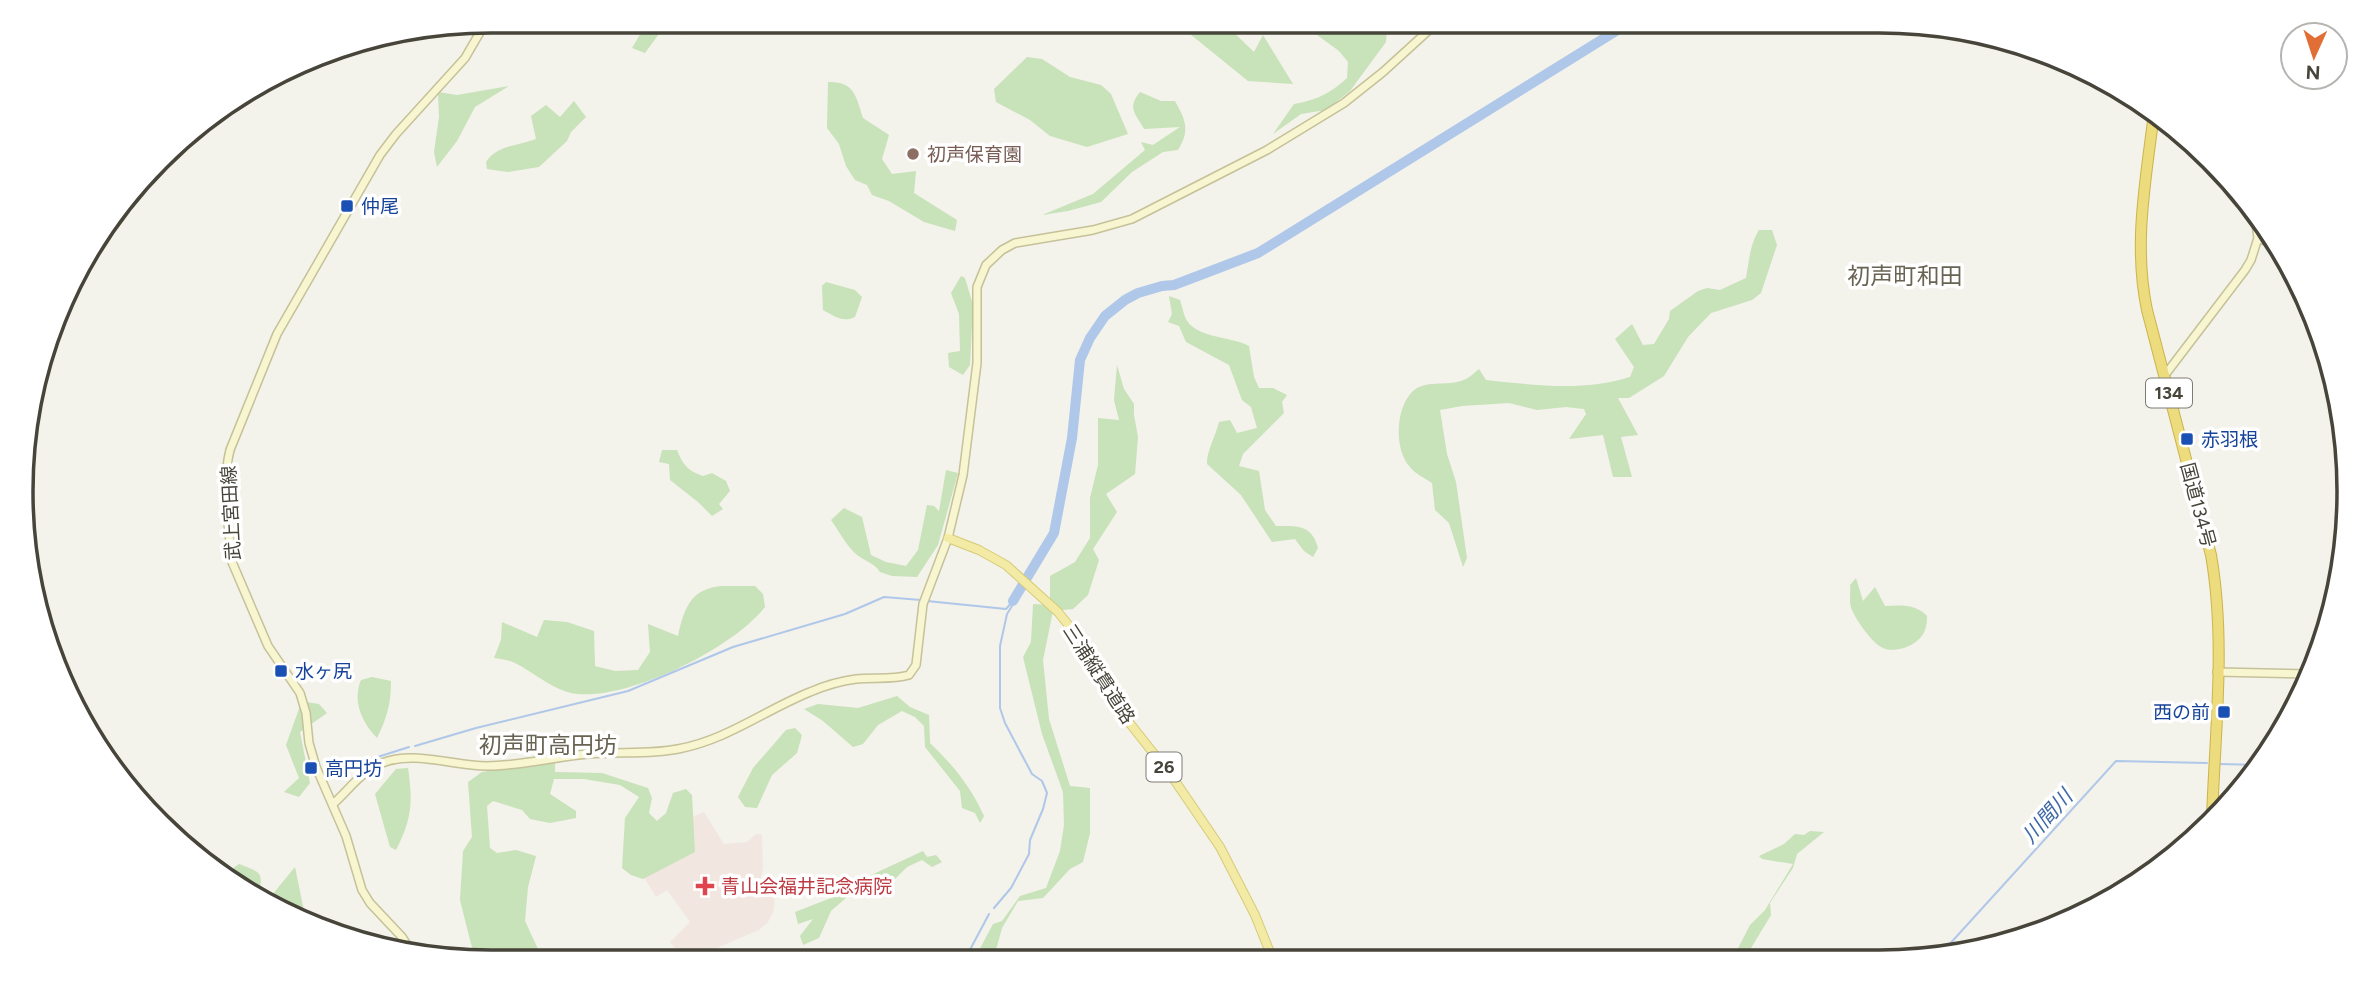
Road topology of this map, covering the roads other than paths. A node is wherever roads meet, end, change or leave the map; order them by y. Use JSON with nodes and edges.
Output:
{"nodes":[{"id":1,"x":479,"y":33,"type":"edge"},
{"id":2,"x":1426,"y":33,"type":"edge"},
{"id":3,"x":2153,"y":125,"type":"edge"},
{"id":4,"x":2257,"y":234,"type":"edge"},
{"id":5,"x":2258,"y":238,"type":"junction"},
{"id":6,"x":2261,"y":239,"type":"edge"},
{"id":7,"x":2165,"y":375,"type":"junction"},
{"id":8,"x":948,"y":538,"type":"junction"},
{"id":9,"x":2217,"y":672,"type":"junction"},
{"id":10,"x":2299,"y":674,"type":"edge"},
{"id":11,"x":333,"y":804,"type":"junction"},
{"id":12,"x":2213,"y":805,"type":"edge"},
{"id":13,"x":405,"y":941,"type":"edge"},
{"id":14,"x":1268,"y":950,"type":"edge"}],
"edges":[{"from":1,"to":11,"type":"street","name":"武上宮田線"},
{"from":2,"to":8,"type":"street"},
{"from":3,"to":7,"type":"highway","name":"国道134号","number":"134"},
{"from":4,"to":5,"type":"street"},
{"from":5,"to":6,"type":"street"},
{"from":5,"to":7,"type":"street"},
{"from":7,"to":9,"type":"highway","name":"国道134号","number":"134"},
{"from":8,"to":11,"type":"street"},
{"from":8,"to":14,"type":"main road","name":"三浦縦貫道路","number":"26"},
{"from":9,"to":10,"type":"street"},
{"from":9,"to":12,"type":"highway","name":"国道134号","number":"134"},
{"from":11,"to":13,"type":"street","name":"武上宮田線"}]}
